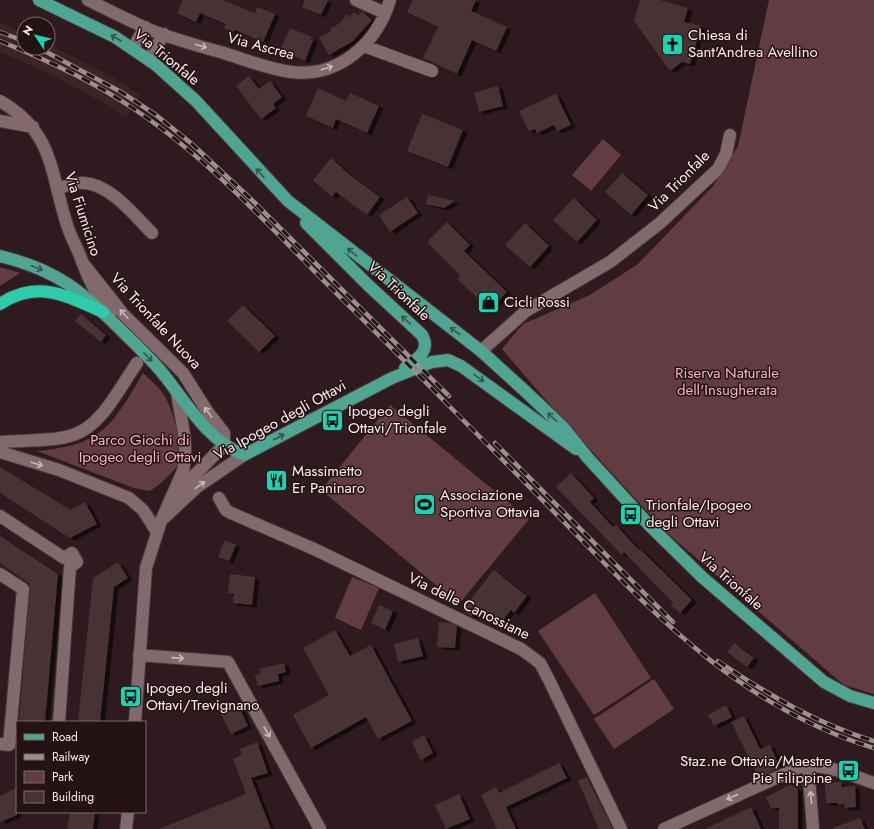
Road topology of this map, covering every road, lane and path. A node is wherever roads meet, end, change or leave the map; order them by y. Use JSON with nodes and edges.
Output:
{"nodes":[{"id":1,"x":39,"y":0,"type":"edge"},
{"id":2,"x":88,"y":0,"type":"edge"},
{"id":3,"x":356,"y":0,"type":"edge"},
{"id":4,"x":390,"y":0,"type":"edge"},
{"id":5,"x":386,"y":13,"type":"junction"},
{"id":6,"x":145,"y":27,"type":"junction"},
{"id":7,"x":164,"y":34,"type":"junction"},
{"id":8,"x":364,"y":46,"type":"junction"},
{"id":9,"x":133,"y":48,"type":"junction"},
{"id":10,"x":148,"y":59,"type":"junction"},
{"id":11,"x":432,"y":71,"type":"dead end"},
{"id":12,"x":0,"y":101,"type":"edge"},
{"id":13,"x":0,"y":110,"type":"edge"},
{"id":14,"x":20,"y":114,"type":"junction"},
{"id":15,"x":0,"y":121,"type":"edge"},
{"id":16,"x":33,"y":127,"type":"junction"},
{"id":17,"x":730,"y":135,"type":"dead end"},
{"id":18,"x":57,"y":189,"type":"junction"},
{"id":19,"x":288,"y":201,"type":"junction"},
{"id":20,"x":152,"y":233,"type":"dead end"},
{"id":21,"x":0,"y":256,"type":"edge"},
{"id":22,"x":82,"y":262,"type":"junction"},
{"id":23,"x":0,"y":304,"type":"edge"},
{"id":24,"x":103,"y":312,"type":"junction"},
{"id":25,"x":120,"y":329,"type":"junction"},
{"id":26,"x":480,"y":351,"type":"junction"},
{"id":27,"x":137,"y":363,"type":"dead end"},
{"id":28,"x":392,"y":378,"type":"junction"},
{"id":29,"x":177,"y":393,"type":"junction"},
{"id":30,"x":0,"y":442,"type":"edge"},
{"id":31,"x":224,"y":445,"type":"junction"},
{"id":32,"x":0,"y":452,"type":"edge"},
{"id":33,"x":244,"y":455,"type":"junction"},
{"id":34,"x":587,"y":457,"type":"junction"},
{"id":35,"x":219,"y":498,"type":"dead end"},
{"id":36,"x":0,"y":516,"type":"edge"},
{"id":37,"x":159,"y":526,"type":"junction"},
{"id":38,"x":0,"y":574,"type":"edge"},
{"id":39,"x":139,"y":655,"type":"junction"},
{"id":40,"x":874,"y":704,"type":"edge"},
{"id":41,"x":59,"y":721,"type":"edge"},
{"id":42,"x":135,"y":721,"type":"edge"},
{"id":43,"x":0,"y":744,"type":"edge"},
{"id":44,"x":808,"y":766,"type":"junction"},
{"id":45,"x":874,"y":783,"type":"edge"},
{"id":46,"x":128,"y":813,"type":"edge"},
{"id":47,"x":126,"y":829,"type":"edge"},
{"id":48,"x":320,"y":829,"type":"edge"},
{"id":49,"x":620,"y":829,"type":"edge"},
{"id":50,"x":664,"y":829,"type":"edge"},
{"id":51,"x":813,"y":829,"type":"edge"}],
"edges":[{"from":9,"to":1,"type":"main road","name":"Via Trionfale","one_way":true},
{"from":2,"to":6,"type":"street","name":"Via Ascrea"},
{"from":3,"to":5,"type":"street"},
{"from":4,"to":5,"type":"street","name":"Via Ascrea"},
{"from":5,"to":8,"type":"street","name":"Via Ascrea"},
{"from":6,"to":7,"type":"street","name":"Via Ascrea"},
{"from":6,"to":9,"type":"street"},
{"from":7,"to":8,"type":"street","name":"Via Ascrea","one_way":true},
{"from":7,"to":10,"type":"street"},
{"from":8,"to":11,"type":"street"},
{"from":9,"to":10,"type":"main road","name":"Via Trionfale"},
{"from":19,"to":10,"type":"main road","name":"Via Trionfale","one_way":true},
{"from":12,"to":14,"type":"street","name":"Via Fiumicino"},
{"from":13,"to":14,"type":"street"},
{"from":14,"to":16,"type":"street","name":"Via Fiumicino"},
{"from":15,"to":16,"type":"street"},
{"from":16,"to":18,"type":"street","name":"Via Fiumicino"},
{"from":17,"to":26,"type":"street","name":"Via Trionfale"},
{"from":18,"to":20,"type":"street"},
{"from":18,"to":22,"type":"street","name":"Via Fiumicino"},
{"from":26,"to":19,"type":"main road","name":"Via Trionfale","one_way":true},
{"from":28,"to":19,"type":"main road","name":"Via Trionfale","one_way":true},
{"from":21,"to":24,"type":"main road","name":"Via Trionfale Nuova","one_way":true},
{"from":22,"to":25,"type":"street","name":"Via Fiumicino"},
{"from":31,"to":22,"type":"street","name":"Via Trionfale Nuova","one_way":true},
{"from":23,"to":24,"type":"highway"},
{"from":24,"to":25,"type":"main road","name":"Via Trionfale Nuova"},
{"from":25,"to":29,"type":"main road","name":"Via Trionfale Nuova","one_way":true},
{"from":34,"to":26,"type":"main road","name":"Via Trionfale","one_way":true},
{"from":27,"to":30,"type":"street"},
{"from":33,"to":28,"type":"main road","name":"Via Ipogeo degli Ottavi","one_way":true},
{"from":28,"to":34,"type":"main road","name":"Via Trionfale","one_way":true},
{"from":29,"to":31,"type":"main road","name":"Via Trionfale Nuova"},
{"from":29,"to":37,"type":"street","name":"Via Trionfale Nuova"},
{"from":31,"to":33,"type":"main road","name":"Via Trionfale Nuova"},
{"from":31,"to":37,"type":"street"},
{"from":32,"to":37,"type":"street","one_way":true},
{"from":37,"to":33,"type":"street","name":"Via Ipogeo degli Ottavi","one_way":true},
{"from":34,"to":40,"type":"main road","name":"Via Trionfale"},
{"from":35,"to":49,"type":"street","name":"Via delle Canossiane"},
{"from":36,"to":41,"type":"street"},
{"from":37,"to":39,"type":"street","name":"Via Ipogeo degli Ottavi"},
{"from":38,"to":43,"type":"street"},
{"from":39,"to":42,"type":"street","name":"Via Ipogeo degli Ottavi"},
{"from":39,"to":48,"type":"street","one_way":true},
{"from":44,"to":45,"type":"street"},
{"from":44,"to":50,"type":"street","one_way":true},
{"from":51,"to":44,"type":"street","one_way":true},
{"from":46,"to":47,"type":"street"}]}
